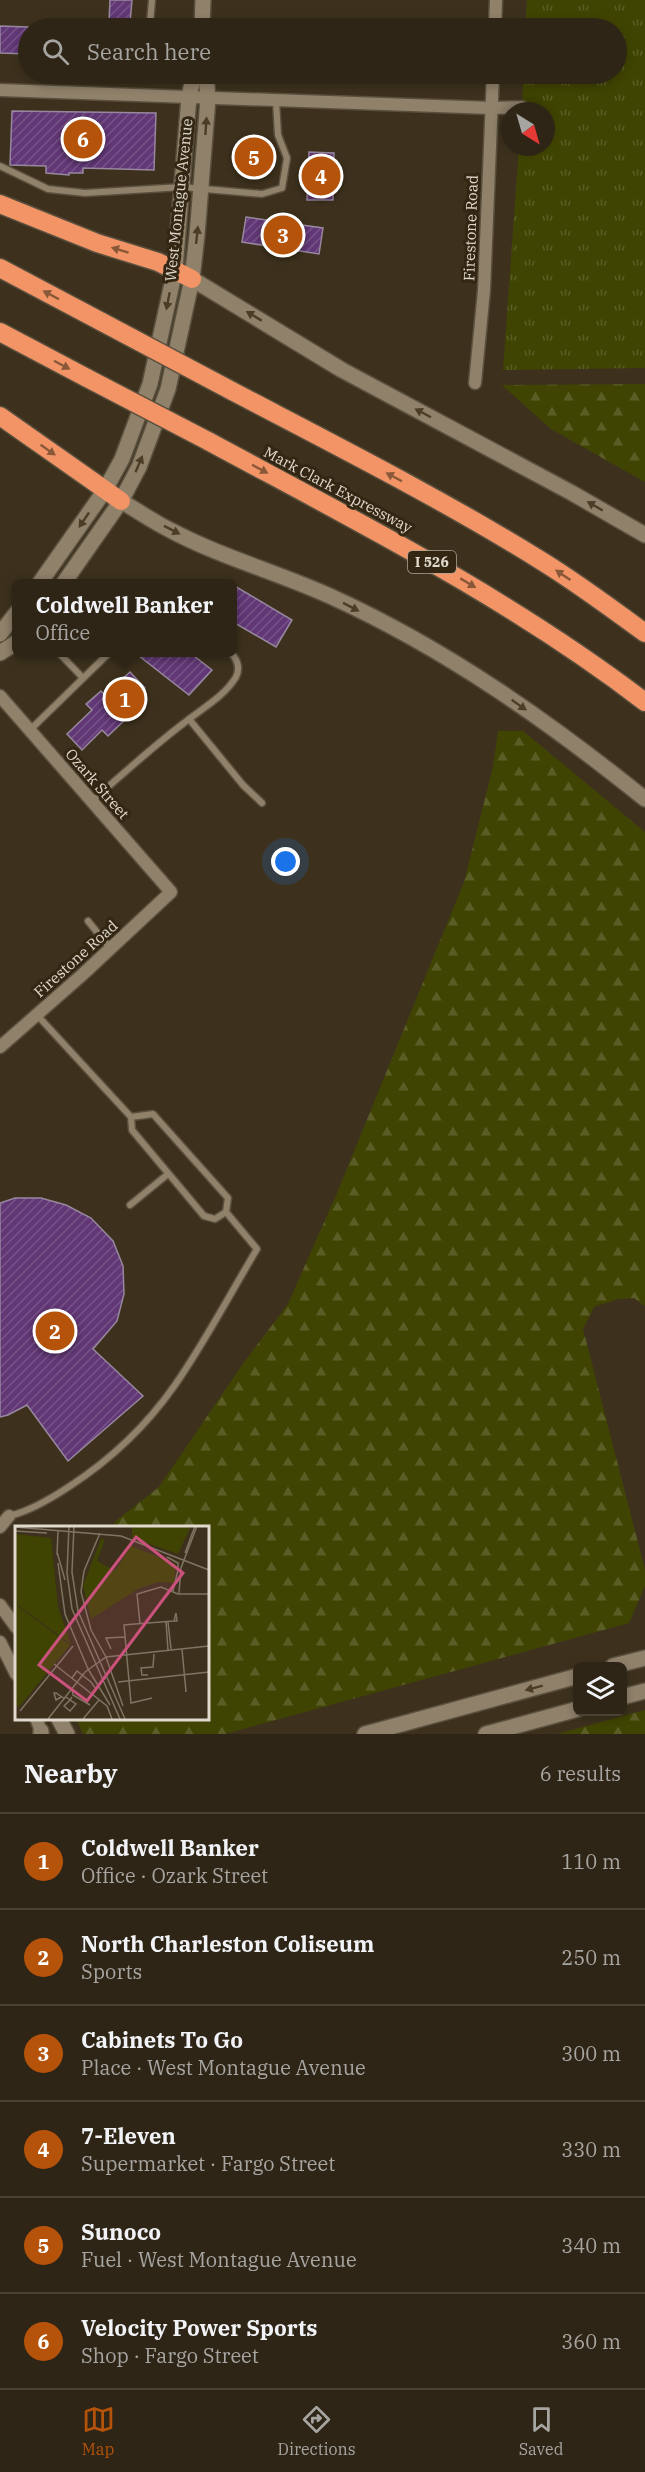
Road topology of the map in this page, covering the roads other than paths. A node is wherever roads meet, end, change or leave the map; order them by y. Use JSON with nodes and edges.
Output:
{"nodes":[{"id":1,"x":152,"y":0,"type":"edge"},
{"id":2,"x":203,"y":0,"type":"edge"},
{"id":3,"x":496,"y":0,"type":"edge"},
{"id":4,"x":150,"y":18,"type":"edge"},
{"id":5,"x":202,"y":18,"type":"edge"},
{"id":6,"x":495,"y":18,"type":"edge"},
{"id":7,"x":192,"y":84,"type":"edge"},
{"id":8,"x":207,"y":84,"type":"edge"},
{"id":9,"x":492,"y":84,"type":"edge"},
{"id":10,"x":0,"y":90,"type":"edge"},
{"id":11,"x":189,"y":97,"type":"junction"},
{"id":12,"x":208,"y":99,"type":"junction"},
{"id":13,"x":276,"y":101,"type":"junction"},
{"id":14,"x":491,"y":108,"type":"junction"},
{"id":15,"x":501,"y":108,"type":"edge"},
{"id":16,"x":0,"y":166,"type":"edge"},
{"id":17,"x":182,"y":187,"type":"junction"},
{"id":18,"x":201,"y":187,"type":"junction"},
{"id":19,"x":0,"y":204,"type":"edge"},
{"id":20,"x":0,"y":268,"type":"edge"},
{"id":21,"x":175,"y":270,"type":"junction"},
{"id":22,"x":192,"y":279,"type":"junction"},
{"id":23,"x":0,"y":332,"type":"edge"},
{"id":24,"x":475,"y":383,"type":"dead end"},
{"id":25,"x":0,"y":416,"type":"edge"},
{"id":26,"x":105,"y":490,"type":"junction"},
{"id":27,"x":122,"y":501,"type":"junction"},
{"id":28,"x":645,"y":535,"type":"edge"},
{"id":29,"x":43,"y":579,"type":"edge"},
{"id":30,"x":67,"y":579,"type":"edge"},
{"id":31,"x":588,"y":592,"type":"junction"},
{"id":32,"x":12,"y":618,"type":"edge"},
{"id":33,"x":645,"y":620,"type":"edge"},
{"id":34,"x":645,"y":633,"type":"edge"},
{"id":35,"x":0,"y":634,"type":"edge"},
{"id":36,"x":63,"y":657,"type":"edge"},
{"id":37,"x":105,"y":657,"type":"edge"},
{"id":38,"x":236,"y":657,"type":"edge"},
{"id":39,"x":83,"y":678,"type":"junction"},
{"id":40,"x":0,"y":696,"type":"edge"},
{"id":41,"x":645,"y":702,"type":"edge"},
{"id":42,"x":189,"y":718,"type":"junction"},
{"id":43,"x":30,"y":730,"type":"junction"},
{"id":44,"x":645,"y":799,"type":"edge"},
{"id":45,"x":92,"y":801,"type":"junction"},
{"id":46,"x":261,"y":803,"type":"dead end"},
{"id":47,"x":171,"y":892,"type":"joint"},
{"id":48,"x":88,"y":921,"type":"dead end"},
{"id":49,"x":111,"y":949,"type":"junction"},
{"id":50,"x":37,"y":1015,"type":"junction"},
{"id":51,"x":0,"y":1047,"type":"edge"},
{"id":52,"x":131,"y":1117,"type":"junction"},
{"id":53,"x":168,"y":1174,"type":"junction"},
{"id":54,"x":130,"y":1205,"type":"dead end"},
{"id":55,"x":226,"y":1212,"type":"junction"},
{"id":56,"x":4,"y":1517,"type":"edge"},
{"id":57,"x":0,"y":1527,"type":"edge"},
{"id":58,"x":3,"y":1613,"type":"edge"},
{"id":59,"x":15,"y":1626,"type":"edge"},
{"id":60,"x":0,"y":1642,"type":"edge"},
{"id":61,"x":645,"y":1658,"type":"edge"},
{"id":62,"x":627,"y":1662,"type":"edge"},
{"id":63,"x":15,"y":1672,"type":"edge"},
{"id":64,"x":573,"y":1677,"type":"edge"},
{"id":65,"x":645,"y":1691,"type":"edge"},
{"id":66,"x":627,"y":1696,"type":"edge"},
{"id":67,"x":573,"y":1710,"type":"edge"},
{"id":68,"x":492,"y":1732,"type":"edge"},
{"id":69,"x":365,"y":1734,"type":"edge"}],
"edges":[{"from":1,"to":4,"type":"lane"},
{"from":2,"to":5,"type":"main road"},
{"from":3,"to":6,"type":"street"},
{"from":7,"to":11,"type":"main road","name":"West Montague Avenue"},
{"from":8,"to":12,"type":"main road","name":"West Montague Avenue"},
{"from":9,"to":14,"type":"street","name":"Firestone Road"},
{"from":10,"to":11,"type":"street"},
{"from":11,"to":12,"type":"street"},
{"from":11,"to":17,"type":"main road","name":"West Montague Avenue"},
{"from":12,"to":13,"type":"street"},
{"from":18,"to":12,"type":"main road","name":"West Montague Avenue","one_way":true},
{"from":13,"to":14,"type":"street"},
{"from":13,"to":18,"type":"lane"},
{"from":14,"to":15,"type":"street"},
{"from":14,"to":24,"type":"street","name":"Firestone Road"},
{"from":16,"to":17,"type":"lane"},
{"from":17,"to":18,"type":"lane"},
{"from":17,"to":21,"type":"main road","name":"West Montague Avenue"},
{"from":22,"to":18,"type":"main road","name":"West Montague Avenue","one_way":true},
{"from":21,"to":19,"type":"highway","one_way":true},
{"from":31,"to":20,"type":"highway","one_way":true,"bridge":true},
{"from":21,"to":22,"type":"highway"},
{"from":21,"to":26,"type":"main road","name":"West Montague Avenue","one_way":true},
{"from":27,"to":22,"type":"main road","name":"West Montague Avenue","one_way":true},
{"from":28,"to":22,"type":"main road","one_way":true},
{"from":23,"to":41,"type":"highway","name":"Mark Clark Expressway","number":"I 526","one_way":true,"bridge":true},
{"from":25,"to":26,"type":"highway","one_way":true},
{"from":26,"to":27,"type":"highway"},
{"from":26,"to":29,"type":"main road","name":"West Montague Avenue","one_way":true},
{"from":27,"to":30,"type":"main road","name":"West Montague Avenue"},
{"from":27,"to":44,"type":"main road","one_way":true},
{"from":31,"to":33,"type":"highway"},
{"from":31,"to":34,"type":"highway"},
{"from":32,"to":35,"type":"main road"},
{"from":36,"to":39,"type":"lane"},
{"from":37,"to":39,"type":"lane"},
{"from":38,"to":42,"type":"lane"},
{"from":39,"to":43,"type":"lane"},
{"from":40,"to":43,"type":"street","name":"Ozark Street"},
{"from":42,"to":45,"type":"lane"},
{"from":42,"to":46,"type":"lane"},
{"from":43,"to":45,"type":"street","name":"Ozark Street"},
{"from":45,"to":47,"type":"street","name":"Ozark Street"},
{"from":47,"to":49,"type":"street","name":"Firestone Road"},
{"from":48,"to":49,"type":"lane"},
{"from":49,"to":50,"type":"street","name":"Firestone Road"},
{"from":50,"to":51,"type":"street","name":"Firestone Road"},
{"from":50,"to":52,"type":"lane"},
{"from":52,"to":53,"type":"lane"},
{"from":52,"to":55,"type":"lane"},
{"from":53,"to":54,"type":"lane"},
{"from":53,"to":55,"type":"lane"},
{"from":55,"to":56,"type":"lane"},
{"from":56,"to":57,"type":"street"},
{"from":58,"to":59,"type":"street"},
{"from":60,"to":63,"type":"street"},
{"from":61,"to":62,"type":"main road"},
{"from":64,"to":69,"type":"main road","one_way":true},
{"from":65,"to":66,"type":"main road"},
{"from":67,"to":68,"type":"main road"}]}
